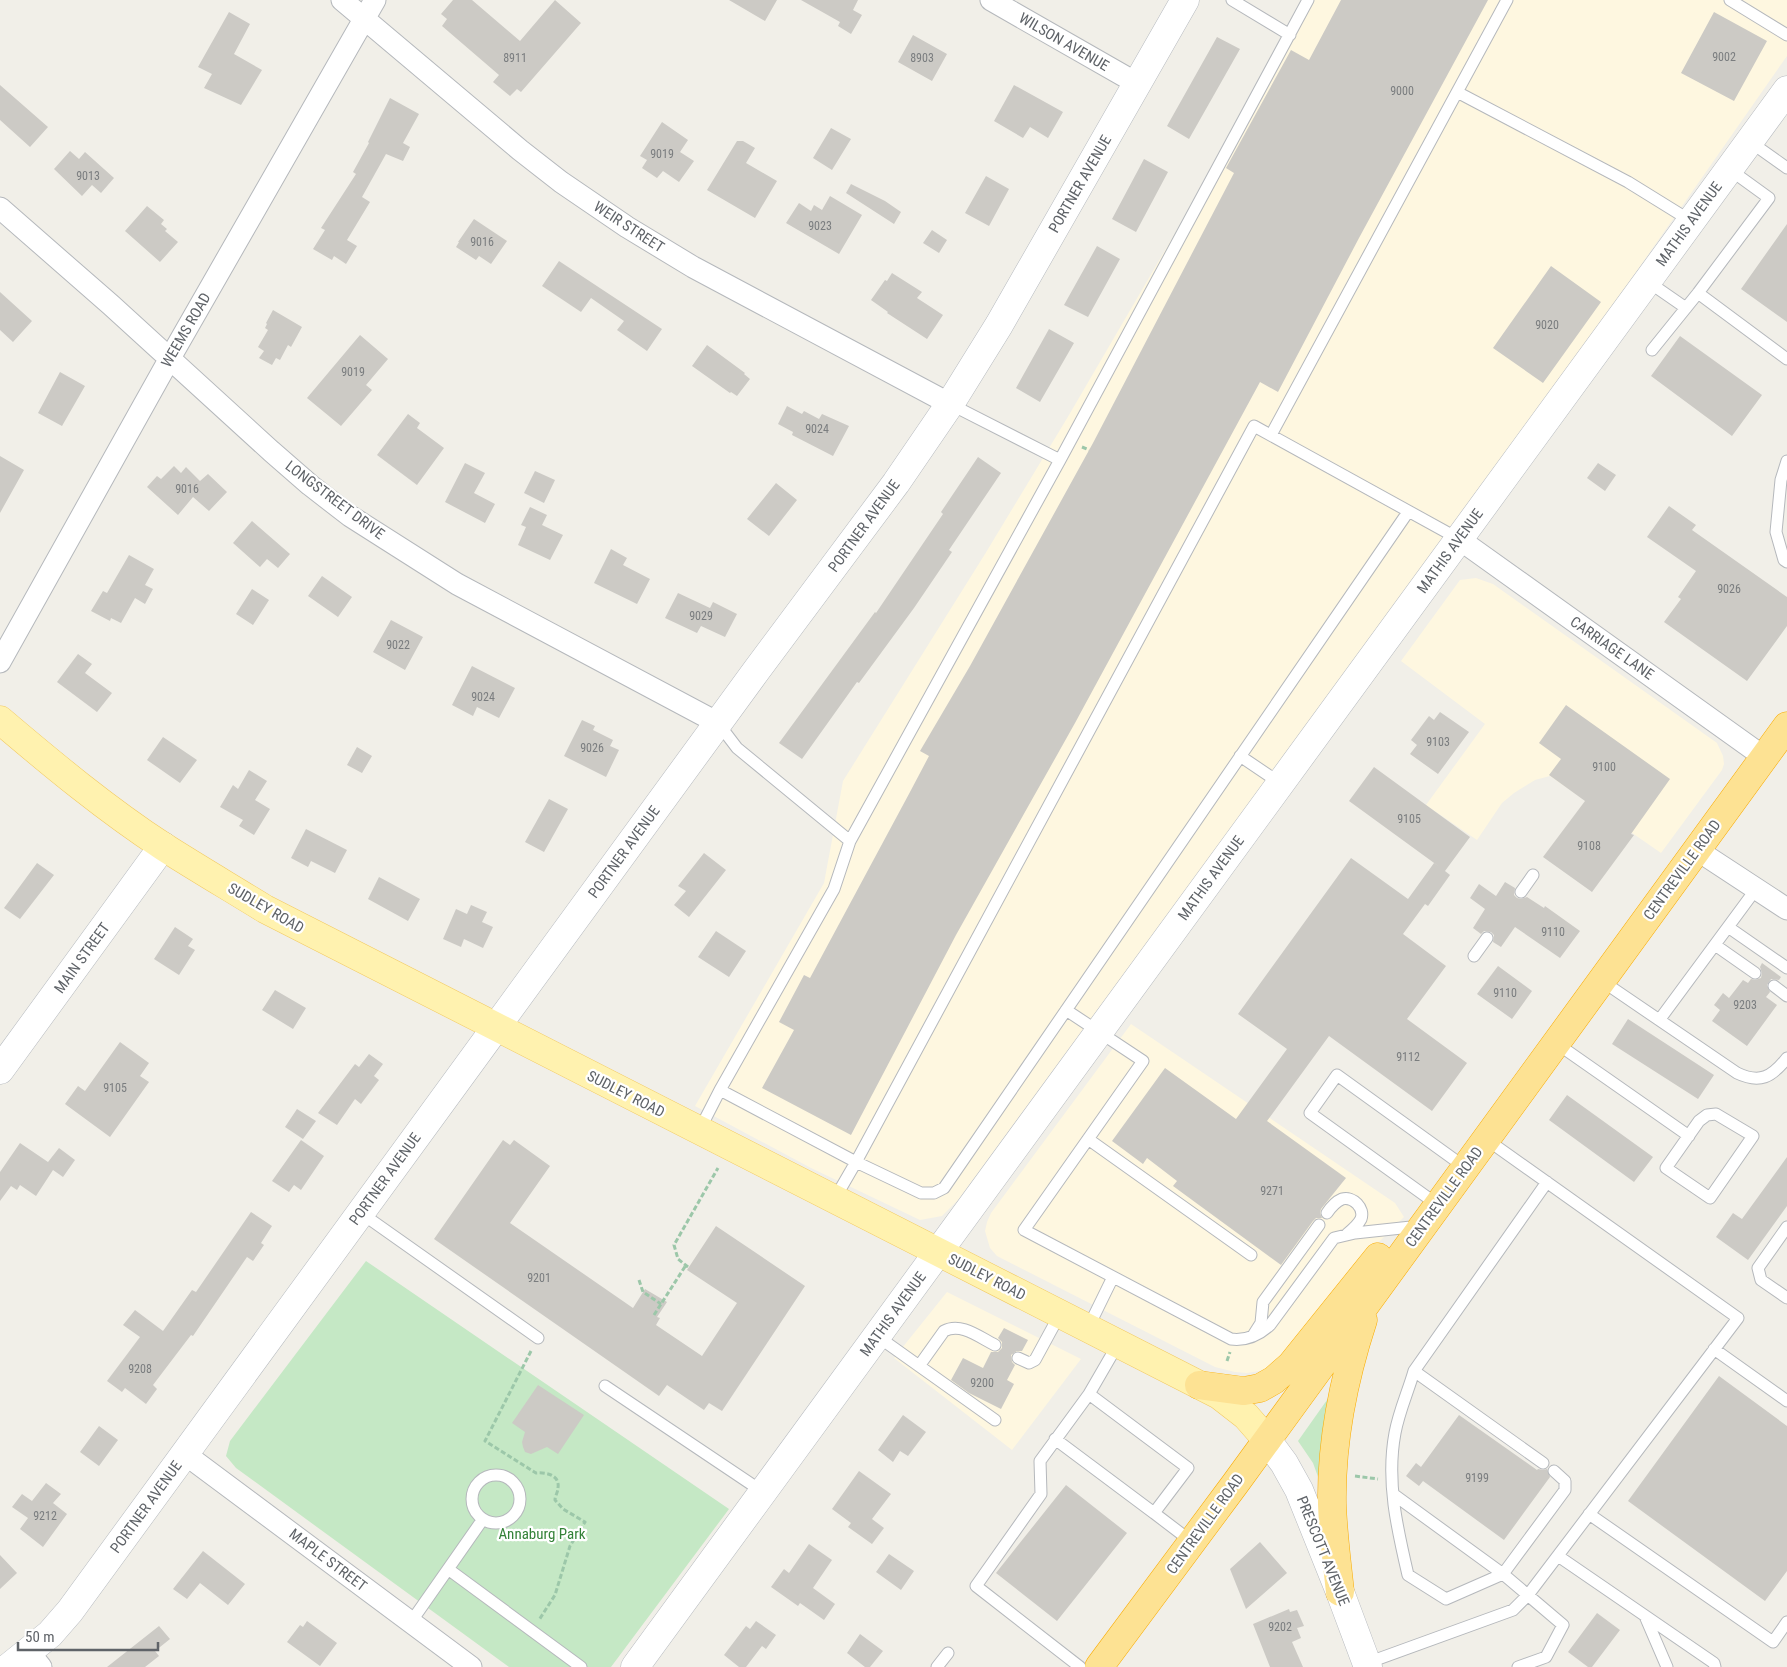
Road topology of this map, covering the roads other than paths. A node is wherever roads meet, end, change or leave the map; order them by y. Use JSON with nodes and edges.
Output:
{"nodes":[{"id":1,"x":342,"y":0,"type":"edge"},
{"id":2,"x":375,"y":0,"type":"edge"},
{"id":3,"x":991,"y":0,"type":"edge"},
{"id":4,"x":1185,"y":0,"type":"edge"},
{"id":5,"x":1232,"y":0,"type":"edge"},
{"id":6,"x":1308,"y":0,"type":"edge"},
{"id":7,"x":1508,"y":0,"type":"edge"},
{"id":8,"x":1730,"y":0,"type":"edge"},
{"id":9,"x":364,"y":20,"type":"junction"},
{"id":10,"x":1290,"y":35,"type":"junction"},
{"id":11,"x":1787,"y":35,"type":"edge"},
{"id":12,"x":1138,"y":84,"type":"junction"},
{"id":13,"x":1787,"y":90,"type":"edge"},
{"id":14,"x":1457,"y":92,"type":"junction"},
{"id":15,"x":1749,"y":141,"type":"junction"},
{"id":16,"x":1787,"y":168,"type":"edge"},
{"id":17,"x":1729,"y":169,"type":"junction"},
{"id":18,"x":0,"y":208,"type":"edge"},
{"id":19,"x":1691,"y":221,"type":"junction"},
{"id":20,"x":1647,"y":281,"type":"junction"},
{"id":21,"x":1698,"y":293,"type":"junction"},
{"id":22,"x":1686,"y":308,"type":"junction"},
{"id":23,"x":1652,"y":350,"type":"dead end"},
{"id":24,"x":170,"y":358,"type":"junction"},
{"id":25,"x":1787,"y":359,"type":"edge"},
{"id":26,"x":950,"y":404,"type":"junction"},
{"id":27,"x":1271,"y":436,"type":"junction"},
{"id":28,"x":1060,"y":460,"type":"junction"},
{"id":29,"x":1787,"y":461,"type":"edge"},
{"id":30,"x":1408,"y":512,"type":"junction"},
{"id":31,"x":1459,"y":539,"type":"junction"},
{"id":32,"x":1787,"y":562,"type":"edge"},
{"id":33,"x":0,"y":662,"type":"edge"},
{"id":34,"x":0,"y":720,"type":"edge"},
{"id":35,"x":718,"y":723,"type":"junction"},
{"id":36,"x":1787,"y":726,"type":"edge"},
{"id":37,"x":1240,"y":756,"type":"junction"},
{"id":38,"x":1764,"y":757,"type":"junction"},
{"id":39,"x":1280,"y":783,"type":"junction"},
{"id":40,"x":850,"y":841,"type":"junction"},
{"id":41,"x":163,"y":846,"type":"junction"},
{"id":42,"x":1697,"y":850,"type":"junction"},
{"id":43,"x":1533,"y":875,"type":"dead end"},
{"id":44,"x":1756,"y":889,"type":"junction"},
{"id":45,"x":1521,"y":892,"type":"dead end"},
{"id":46,"x":1787,"y":909,"type":"edge"},
{"id":47,"x":1728,"y":926,"type":"junction"},
{"id":48,"x":1487,"y":938,"type":"dead end"},
{"id":49,"x":1715,"y":944,"type":"junction"},
{"id":50,"x":1474,"y":956,"type":"dead end"},
{"id":51,"x":1787,"y":968,"type":"edge"},
{"id":52,"x":1755,"y":973,"type":"dead end"},
{"id":53,"x":1602,"y":981,"type":"junction"},
{"id":54,"x":1774,"y":986,"type":"dead end"},
{"id":55,"x":1787,"y":996,"type":"edge"},
{"id":56,"x":1066,"y":1010,"type":"junction"},
{"id":57,"x":1660,"y":1019,"type":"junction"},
{"id":58,"x":495,"y":1028,"type":"junction"},
{"id":59,"x":1099,"y":1031,"type":"junction"},
{"id":60,"x":1556,"y":1043,"type":"junction"},
{"id":61,"x":1787,"y":1058,"type":"edge"},
{"id":62,"x":0,"y":1070,"type":"edge"},
{"id":63,"x":720,"y":1090,"type":"junction"},
{"id":64,"x":699,"y":1131,"type":"junction"},
{"id":65,"x":1689,"y":1136,"type":"junction"},
{"id":66,"x":1088,"y":1139,"type":"junction"},
{"id":67,"x":1486,"y":1139,"type":"junction"},
{"id":68,"x":856,"y":1162,"type":"junction"},
{"id":69,"x":1466,"y":1168,"type":"junction"},
{"id":70,"x":1547,"y":1182,"type":"junction"},
{"id":71,"x":834,"y":1200,"type":"junction"},
{"id":72,"x":361,"y":1212,"type":"junction"},
{"id":73,"x":1327,"y":1213,"type":"dead end"},
{"id":74,"x":1429,"y":1218,"type":"junction"},
{"id":75,"x":1319,"y":1225,"type":"dead end"},
{"id":76,"x":1787,"y":1227,"type":"edge"},
{"id":77,"x":1347,"y":1234,"type":"junction"},
{"id":78,"x":938,"y":1252,"type":"junction"},
{"id":79,"x":1251,"y":1255,"type":"dead end"},
{"id":80,"x":1114,"y":1277,"type":"junction"},
{"id":81,"x":1371,"y":1297,"type":"junction"},
{"id":82,"x":1787,"y":1298,"type":"edge"},
{"id":83,"x":1060,"y":1314,"type":"junction"},
{"id":84,"x":1088,"y":1328,"type":"junction"},
{"id":85,"x":877,"y":1336,"type":"junction"},
{"id":86,"x":1251,"y":1337,"type":"junction"},
{"id":87,"x":538,"y":1338,"type":"road end"},
{"id":88,"x":1118,"y":1344,"type":"junction"},
{"id":89,"x":995,"y":1345,"type":"dead end"},
{"id":90,"x":1714,"y":1350,"type":"junction"},
{"id":91,"x":1018,"y":1358,"type":"dead end"},
{"id":92,"x":919,"y":1366,"type":"junction"},
{"id":93,"x":1414,"y":1370,"type":"junction"},
{"id":94,"x":1199,"y":1385,"type":"junction"},
{"id":95,"x":606,"y":1386,"type":"dead end"},
{"id":96,"x":1089,"y":1394,"type":"junction"},
{"id":97,"x":1786,"y":1399,"type":"edge"},
{"id":98,"x":995,"y":1420,"type":"dead end"},
{"id":99,"x":1055,"y":1439,"type":"junction"},
{"id":100,"x":1267,"y":1440,"type":"junction"},
{"id":101,"x":185,"y":1454,"type":"junction"},
{"id":102,"x":1543,"y":1462,"type":"dead end"},
{"id":103,"x":1554,"y":1471,"type":"dead end"},
{"id":104,"x":763,"y":1492,"type":"junction"},
{"id":105,"x":1393,"y":1494,"type":"junction"},
{"id":106,"x":1154,"y":1513,"type":"junction"},
{"id":107,"x":1590,"y":1514,"type":"junction"},
{"id":108,"x":483,"y":1519,"type":"junction"},
{"id":109,"x":1192,"y":1542,"type":"junction"},
{"id":110,"x":1558,"y":1556,"type":"junction"},
{"id":111,"x":448,"y":1569,"type":"junction"},
{"id":112,"x":1503,"y":1574,"type":"junction"},
{"id":113,"x":1340,"y":1592,"type":"junction"},
{"id":114,"x":1528,"y":1595,"type":"junction"},
{"id":115,"x":1644,"y":1616,"type":"junction"},
{"id":116,"x":411,"y":1622,"type":"junction"},
{"id":117,"x":1787,"y":1622,"type":"edge"},
{"id":118,"x":948,"y":1653,"type":"dead end"},
{"id":119,"x":27,"y":1662,"type":"edge"},
{"id":120,"x":1367,"y":1665,"type":"edge"},
{"id":121,"x":471,"y":1667,"type":"edge"},
{"id":122,"x":581,"y":1667,"type":"edge"},
{"id":123,"x":635,"y":1667,"type":"edge"},
{"id":124,"x":938,"y":1667,"type":"edge"},
{"id":125,"x":1080,"y":1667,"type":"edge"},
{"id":126,"x":1099,"y":1667,"type":"edge"},
{"id":127,"x":1518,"y":1667,"type":"edge"},
{"id":128,"x":1667,"y":1667,"type":"edge"},
{"id":129,"x":1715,"y":1667,"type":"edge"}],
"edges":[{"from":1,"to":9,"type":"street","name":"WEIR STREET"},
{"from":2,"to":9,"type":"street","name":"WEEMS ROAD"},
{"from":3,"to":12,"type":"street","name":"WILSON AVENUE"},
{"from":4,"to":12,"type":"street","name":"PORTNER AVENUE"},
{"from":5,"to":10,"type":"lane"},
{"from":6,"to":10,"type":"lane"},
{"from":7,"to":14,"type":"lane"},
{"from":8,"to":11,"type":"lane"},
{"from":9,"to":24,"type":"street","name":"WEEMS ROAD"},
{"from":9,"to":26,"type":"street","name":"WEIR STREET"},
{"from":10,"to":28,"type":"lane"},
{"from":12,"to":26,"type":"street","name":"PORTNER AVENUE"},
{"from":13,"to":15,"type":"street","name":"MATHIS AVENUE"},
{"from":14,"to":19,"type":"lane"},
{"from":14,"to":27,"type":"lane"},
{"from":15,"to":16,"type":"lane"},
{"from":15,"to":17,"type":"street","name":"MATHIS AVENUE"},
{"from":17,"to":19,"type":"street","name":"MATHIS AVENUE"},
{"from":17,"to":21,"type":"lane"},
{"from":18,"to":24,"type":"street","name":"LONGSTREET DRIVE"},
{"from":19,"to":20,"type":"street","name":"MATHIS AVENUE"},
{"from":20,"to":22,"type":"lane"},
{"from":20,"to":31,"type":"street","name":"MATHIS AVENUE"},
{"from":21,"to":22,"type":"lane"},
{"from":21,"to":25,"type":"lane"},
{"from":22,"to":23,"type":"lane"},
{"from":24,"to":33,"type":"street","name":"WEEMS ROAD"},
{"from":24,"to":35,"type":"street","name":"LONGSTREET DRIVE"},
{"from":26,"to":28,"type":"lane"},
{"from":26,"to":35,"type":"street","name":"PORTNER AVENUE"},
{"from":27,"to":30,"type":"lane"},
{"from":27,"to":68,"type":"lane"},
{"from":28,"to":40,"type":"lane"},
{"from":29,"to":32,"type":"lane"},
{"from":30,"to":31,"type":"lane"},
{"from":30,"to":37,"type":"lane"},
{"from":31,"to":38,"type":"street","name":"CARRIAGE LANE"},
{"from":31,"to":39,"type":"street","name":"MATHIS AVENUE"},
{"from":34,"to":41,"type":"main road","name":"SUDLEY ROAD"},
{"from":35,"to":40,"type":"lane"},
{"from":35,"to":58,"type":"street","name":"PORTNER AVENUE"},
{"from":36,"to":38,"type":"highway","name":"CENTREVILLE ROAD"},
{"from":37,"to":39,"type":"lane"},
{"from":37,"to":56,"type":"lane"},
{"from":38,"to":42,"type":"highway","name":"CENTREVILLE ROAD"},
{"from":39,"to":59,"type":"street","name":"MATHIS AVENUE"},
{"from":40,"to":63,"type":"lane"},
{"from":41,"to":58,"type":"main road","name":"SUDLEY ROAD"},
{"from":41,"to":62,"type":"street","name":"MAIN STREET"},
{"from":42,"to":44,"type":"street"},
{"from":42,"to":53,"type":"highway","name":"CENTREVILLE ROAD"},
{"from":43,"to":45,"type":"lane"},
{"from":44,"to":46,"type":"street"},
{"from":44,"to":47,"type":"lane"},
{"from":47,"to":49,"type":"lane"},
{"from":47,"to":51,"type":"lane"},
{"from":48,"to":50,"type":"lane"},
{"from":49,"to":52,"type":"lane"},
{"from":49,"to":57,"type":"lane"},
{"from":53,"to":57,"type":"lane"},
{"from":53,"to":60,"type":"highway","name":"CENTREVILLE ROAD"},
{"from":54,"to":55,"type":"lane"},
{"from":56,"to":59,"type":"lane"},
{"from":56,"to":68,"type":"lane"},
{"from":57,"to":61,"type":"lane"},
{"from":58,"to":64,"type":"main road","name":"SUDLEY ROAD"},
{"from":58,"to":72,"type":"street","name":"PORTNER AVENUE"},
{"from":59,"to":66,"type":"lane"},
{"from":59,"to":78,"type":"street","name":"MATHIS AVENUE"},
{"from":60,"to":65,"type":"lane"},
{"from":60,"to":67,"type":"highway","name":"CENTREVILLE ROAD"},
{"from":63,"to":64,"type":"lane"},
{"from":63,"to":68,"type":"lane"},
{"from":64,"to":71,"type":"main road","name":"SUDLEY ROAD"},
{"from":65,"to":65,"type":"lane"},
{"from":66,"to":79,"type":"lane"},
{"from":66,"to":80,"type":"lane"},
{"from":67,"to":69,"type":"highway","name":"CENTREVILLE ROAD"},
{"from":67,"to":70,"type":"lane"},
{"from":68,"to":71,"type":"lane"},
{"from":69,"to":74,"type":"highway","name":"CENTREVILLE ROAD"},
{"from":69,"to":74,"type":"lane"},
{"from":70,"to":90,"type":"lane"},
{"from":70,"to":93,"type":"lane"},
{"from":71,"to":78,"type":"main road","name":"SUDLEY ROAD"},
{"from":72,"to":87,"type":"lane"},
{"from":72,"to":101,"type":"street","name":"PORTNER AVENUE"},
{"from":73,"to":77,"type":"lane"},
{"from":74,"to":77,"type":"lane"},
{"from":74,"to":81,"type":"highway","name":"CENTREVILLE ROAD"},
{"from":74,"to":94,"type":"highway"},
{"from":75,"to":86,"type":"lane"},
{"from":76,"to":82,"type":"lane"},
{"from":77,"to":86,"type":"lane"},
{"from":78,"to":83,"type":"main road","name":"SUDLEY ROAD"},
{"from":78,"to":85,"type":"street","name":"MATHIS AVENUE"},
{"from":80,"to":84,"type":"lane"},
{"from":80,"to":86,"type":"lane"},
{"from":81,"to":100,"type":"highway","name":"CENTREVILLE ROAD"},
{"from":81,"to":113,"type":"highway"},
{"from":83,"to":84,"type":"main road","name":"SUDLEY ROAD"},
{"from":83,"to":91,"type":"lane"},
{"from":84,"to":88,"type":"main road","name":"SUDLEY ROAD"},
{"from":85,"to":92,"type":"lane"},
{"from":85,"to":104,"type":"street","name":"MATHIS AVENUE"},
{"from":88,"to":94,"type":"main road","name":"SUDLEY ROAD"},
{"from":88,"to":96,"type":"lane"},
{"from":89,"to":92,"type":"lane"},
{"from":90,"to":97,"type":"lane"},
{"from":90,"to":107,"type":"lane"},
{"from":92,"to":98,"type":"lane"},
{"from":93,"to":102,"type":"lane"},
{"from":93,"to":105,"type":"lane"},
{"from":94,"to":100,"type":"main road","name":"SUDLEY ROAD"},
{"from":95,"to":104,"type":"lane"},
{"from":96,"to":99,"type":"lane"},
{"from":96,"to":106,"type":"lane"},
{"from":99,"to":106,"type":"lane"},
{"from":99,"to":125,"type":"lane"},
{"from":100,"to":109,"type":"highway","name":"CENTREVILLE ROAD"},
{"from":100,"to":113,"type":"street","name":"PRESCOTT AVENUE"},
{"from":101,"to":116,"type":"street","name":"MAPLE STREET"},
{"from":101,"to":119,"type":"street","name":"PORTNER AVENUE"},
{"from":103,"to":112,"type":"lane"},
{"from":104,"to":123,"type":"street","name":"MATHIS AVENUE"},
{"from":105,"to":112,"type":"lane"},
{"from":105,"to":112,"type":"lane"},
{"from":106,"to":109,"type":"lane"},
{"from":107,"to":110,"type":"lane"},
{"from":107,"to":117,"type":"lane"},
{"from":108,"to":108,"type":"lane"},
{"from":108,"to":111,"type":"lane"},
{"from":109,"to":126,"type":"highway","name":"CENTREVILLE ROAD"},
{"from":110,"to":114,"type":"lane"},
{"from":110,"to":115,"type":"lane"},
{"from":111,"to":116,"type":"lane"},
{"from":111,"to":122,"type":"lane"},
{"from":112,"to":114,"type":"lane"},
{"from":113,"to":120,"type":"street","name":"PRESCOTT AVENUE"},
{"from":114,"to":120,"type":"lane"},
{"from":114,"to":127,"type":"lane"},
{"from":115,"to":128,"type":"lane"},
{"from":115,"to":129,"type":"lane"},
{"from":116,"to":121,"type":"street","name":"MAPLE STREET"},
{"from":118,"to":124,"type":"lane"}]}
